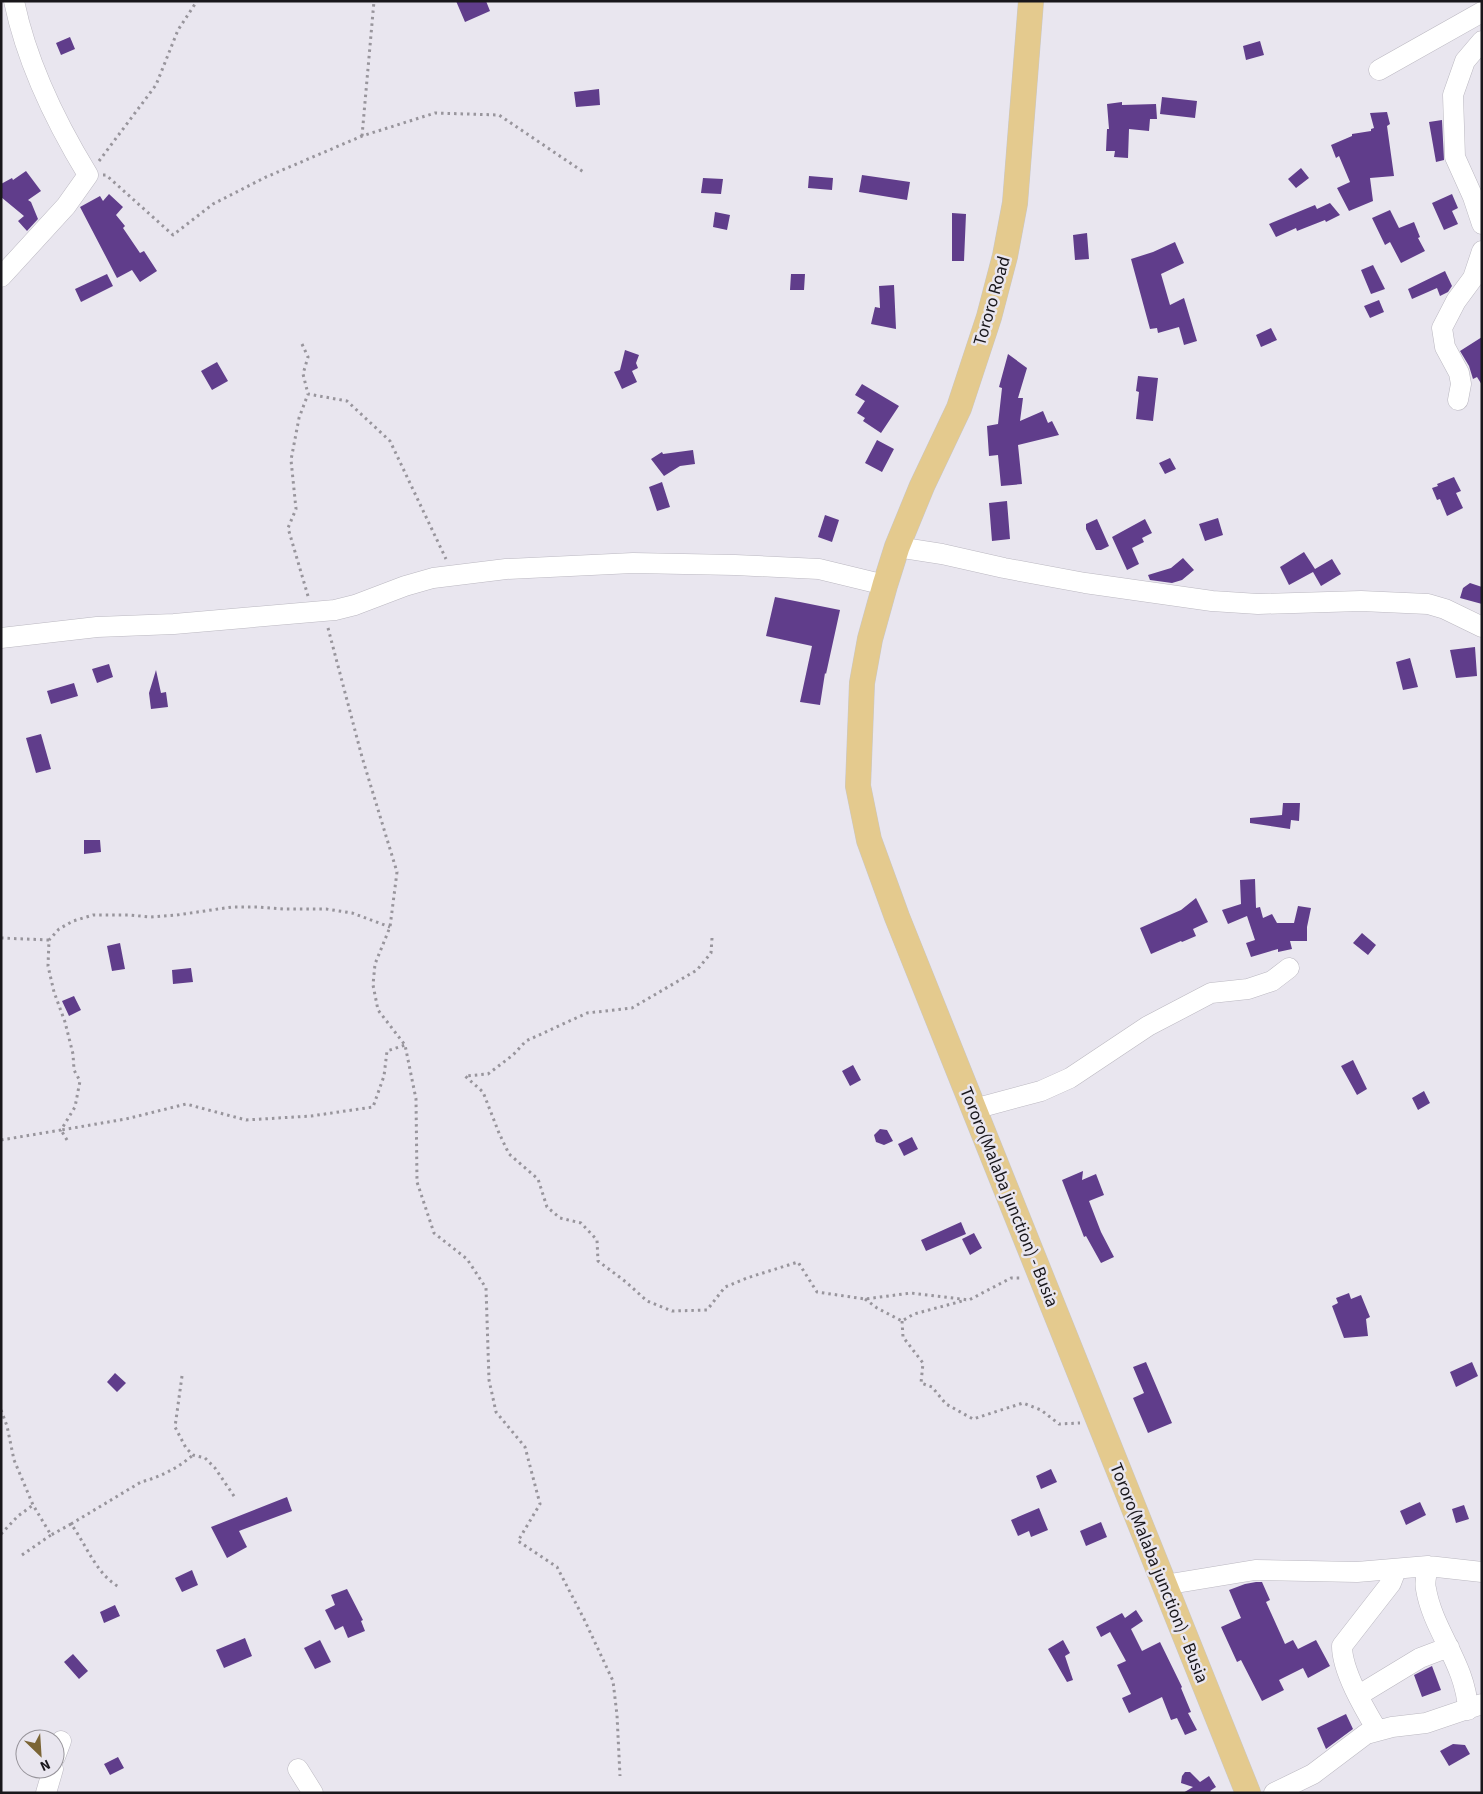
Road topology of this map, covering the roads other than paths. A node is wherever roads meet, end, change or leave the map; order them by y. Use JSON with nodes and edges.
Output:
{"nodes":[{"id":1,"x":14,"y":1,"type":"edge"},
{"id":2,"x":1031,"y":1,"type":"edge"},
{"id":3,"x":1482,"y":12,"type":"edge"},
{"id":4,"x":1482,"y":41,"type":"edge"},
{"id":5,"x":1379,"y":70,"type":"dead end"},
{"id":6,"x":1482,"y":224,"type":"edge"},
{"id":7,"x":1482,"y":251,"type":"edge"},
{"id":8,"x":1,"y":277,"type":"edge"},
{"id":9,"x":1458,"y":400,"type":"dead end"},
{"id":10,"x":897,"y":547,"type":"junction"},
{"id":11,"x":885,"y":585,"type":"junction"},
{"id":12,"x":1482,"y":627,"type":"edge"},
{"id":13,"x":1,"y":638,"type":"edge"},
{"id":14,"x":1289,"y":968,"type":"dead end"},
{"id":15,"x":974,"y":1109,"type":"junction"},
{"id":16,"x":1428,"y":1566,"type":"junction"},
{"id":17,"x":1396,"y":1570,"type":"junction"},
{"id":18,"x":1482,"y":1572,"type":"edge"},
{"id":19,"x":1164,"y":1585,"type":"junction"},
{"id":20,"x":1449,"y":1647,"type":"junction"},
{"id":21,"x":1359,"y":1694,"type":"junction"},
{"id":22,"x":1475,"y":1707,"type":"edge"},
{"id":23,"x":1377,"y":1730,"type":"junction"},
{"id":24,"x":298,"y":1769,"type":"dead end"},
{"id":25,"x":50,"y":1779,"type":"edge"},
{"id":26,"x":1247,"y":1792,"type":"edge"},
{"id":27,"x":46,"y":1793,"type":"edge"},
{"id":28,"x":313,"y":1793,"type":"edge"},
{"id":29,"x":1274,"y":1793,"type":"edge"}],
"edges":[{"from":1,"to":8,"type":"street"},
{"from":2,"to":10,"type":"main road","name":"Tororo Road"},
{"from":3,"to":5,"type":"street"},
{"from":4,"to":6,"type":"street"},
{"from":7,"to":9,"type":"street"},
{"from":10,"to":11,"type":"main road","name":"Tororo Road"},
{"from":10,"to":12,"type":"street"},
{"from":11,"to":13,"type":"street"},
{"from":11,"to":15,"type":"main road","name":"Tororo(Malaba junction) - Busia"},
{"from":14,"to":15,"type":"street"},
{"from":15,"to":19,"type":"main road","name":"Tororo(Malaba junction) - Busia"},
{"from":16,"to":17,"type":"street"},
{"from":16,"to":18,"type":"street"},
{"from":16,"to":20,"type":"street"},
{"from":17,"to":19,"type":"street"},
{"from":17,"to":21,"type":"street"},
{"from":19,"to":26,"type":"main road","name":"Tororo(Malaba junction) - Busia"},
{"from":20,"to":21,"type":"street"},
{"from":20,"to":22,"type":"street"},
{"from":21,"to":23,"type":"street"},
{"from":22,"to":23,"type":"street"},
{"from":23,"to":29,"type":"street"},
{"from":24,"to":28,"type":"street"},
{"from":25,"to":27,"type":"street"}]}
